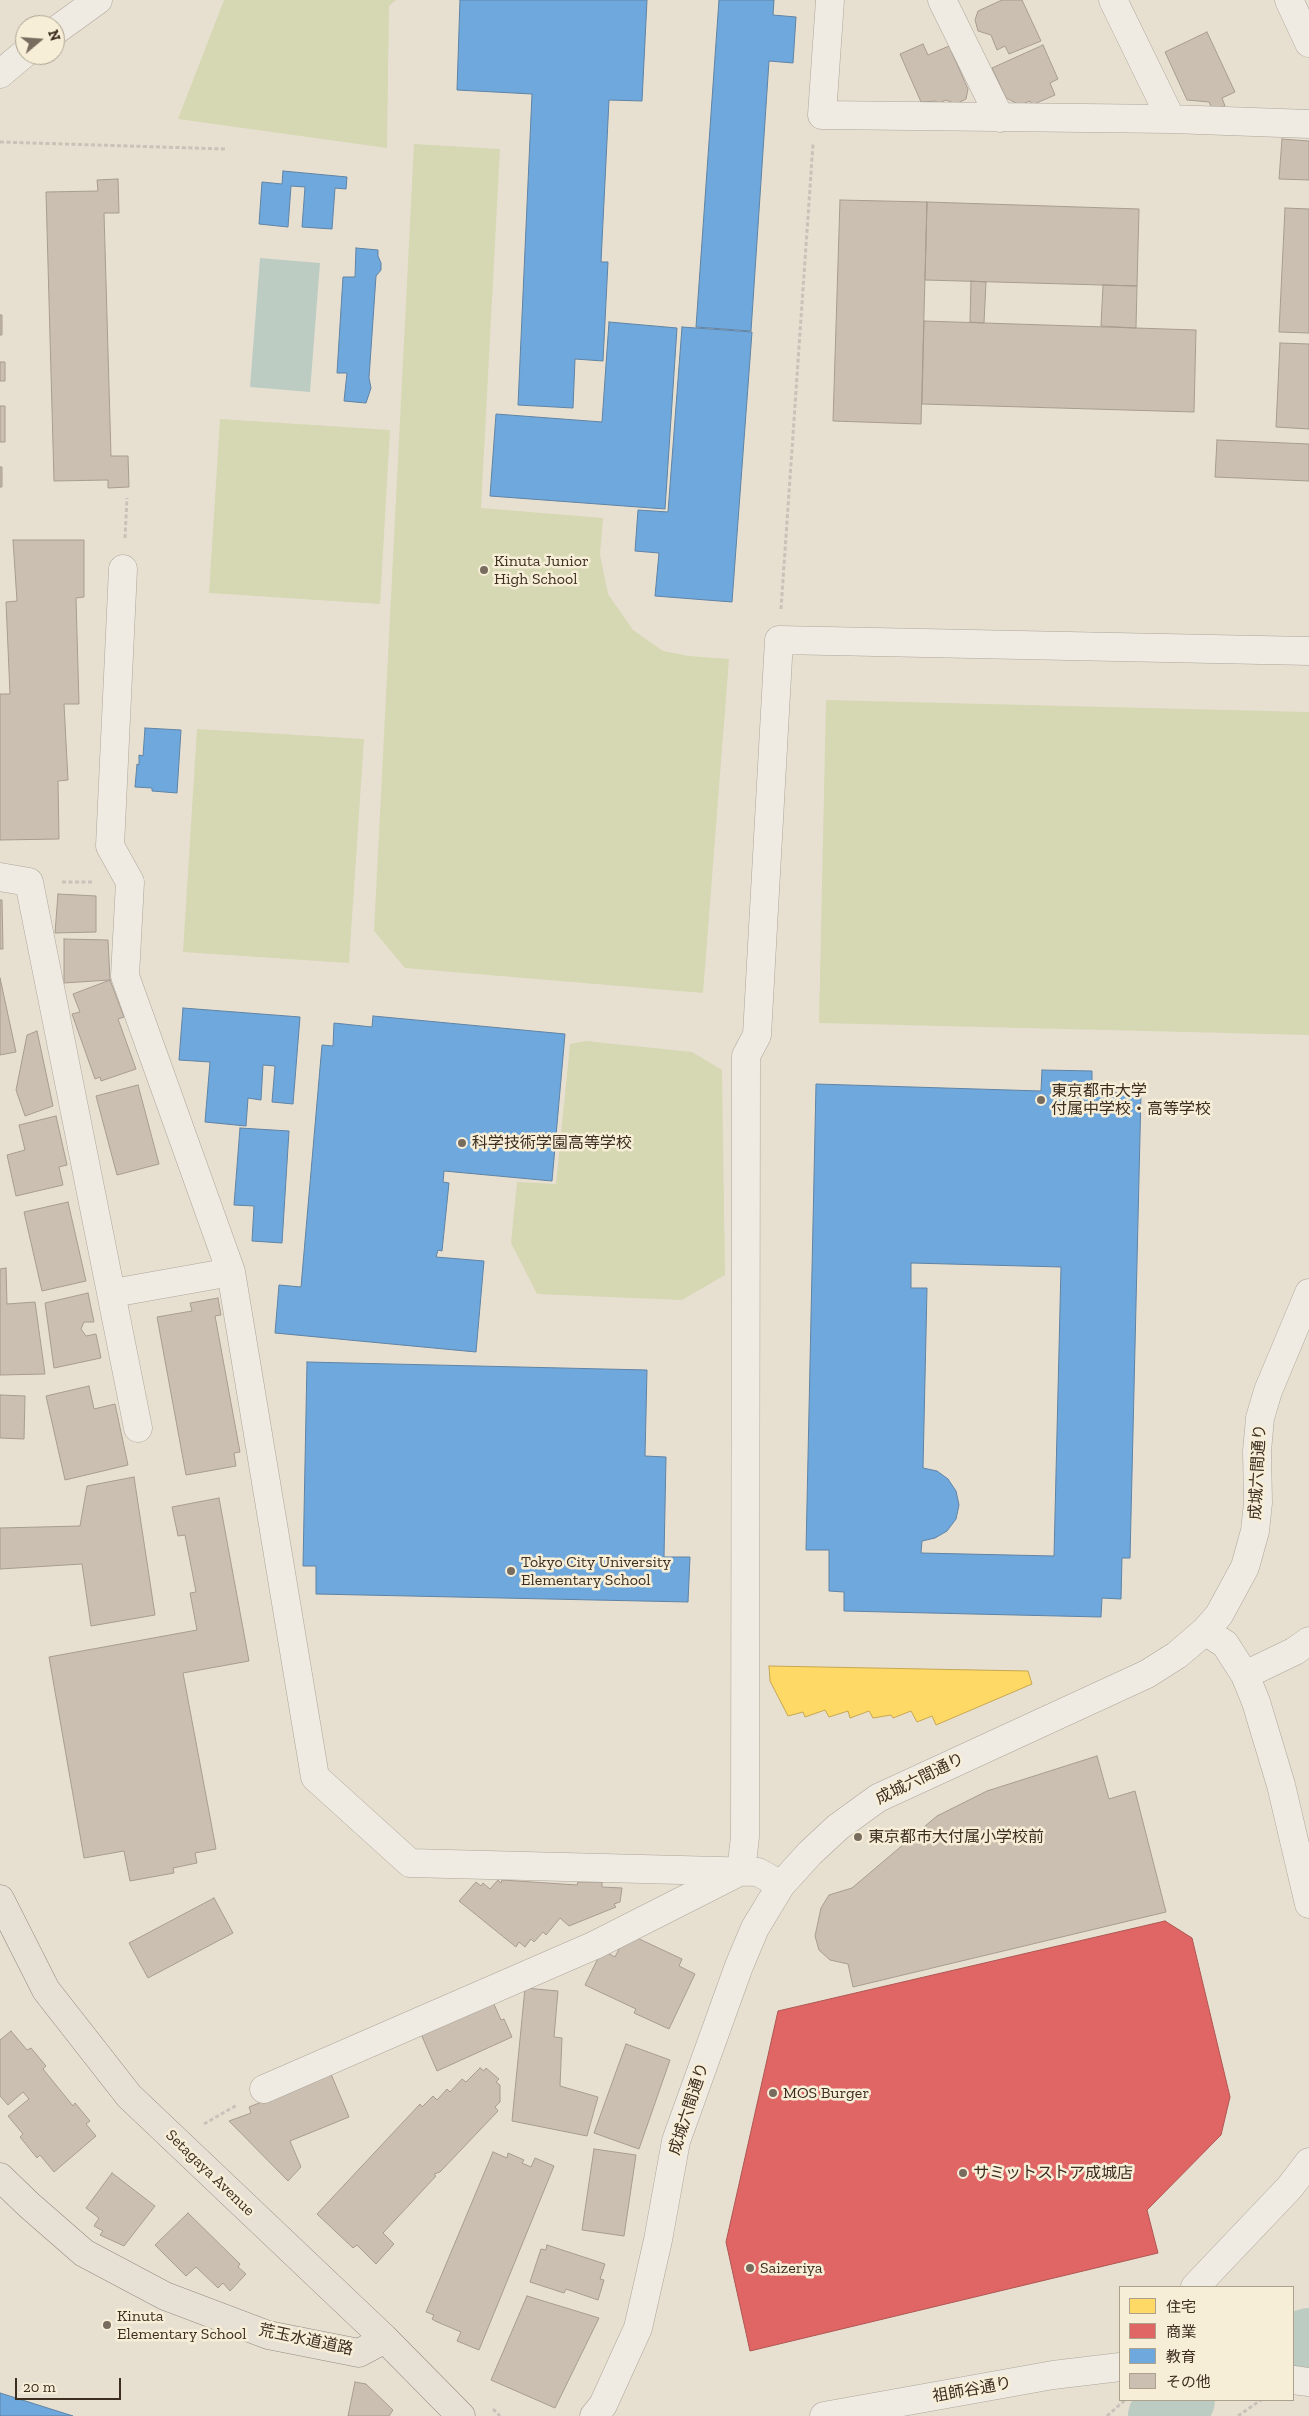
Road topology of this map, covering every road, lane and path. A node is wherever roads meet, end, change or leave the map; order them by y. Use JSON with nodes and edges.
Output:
{"nodes":[{"id":1,"x":98,"y":0,"type":"edge"},
{"id":2,"x":830,"y":0,"type":"edge"},
{"id":3,"x":942,"y":0,"type":"edge"},
{"id":4,"x":1113,"y":0,"type":"edge"},
{"id":5,"x":1289,"y":0,"type":"edge"},
{"id":6,"x":65,"y":23,"type":"edge"},
{"id":7,"x":1309,"y":43,"type":"edge"},
{"id":8,"x":15,"y":61,"type":"edge"},
{"id":9,"x":0,"y":74,"type":"edge"},
{"id":10,"x":822,"y":115,"type":"junction"},
{"id":11,"x":1000,"y":118,"type":"junction"},
{"id":12,"x":1171,"y":120,"type":"junction"},
{"id":13,"x":1309,"y":124,"type":"edge"},
{"id":14,"x":0,"y":142,"type":"edge"},
{"id":15,"x":225,"y":149,"type":"dead end"},
{"id":16,"x":127,"y":498,"type":"dead end"},
{"id":17,"x":123,"y":568,"type":"joint"},
{"id":18,"x":779,"y":640,"type":"junction"},
{"id":19,"x":1309,"y":651,"type":"edge"},
{"id":20,"x":0,"y":877,"type":"edge"},
{"id":21,"x":29,"y":882,"type":"junction"},
{"id":22,"x":130,"y":882,"type":"junction"},
{"id":23,"x":231,"y":1272,"type":"junction"},
{"id":24,"x":113,"y":1293,"type":"junction"},
{"id":25,"x":1309,"y":1293,"type":"edge"},
{"id":26,"x":138,"y":1428,"type":"dead end"},
{"id":27,"x":1205,"y":1631,"type":"junction"},
{"id":28,"x":1309,"y":1641,"type":"edge"},
{"id":29,"x":1245,"y":1674,"type":"junction"},
{"id":30,"x":741,"y":1871,"type":"junction"},
{"id":31,"x":781,"y":1885,"type":"junction"},
{"id":32,"x":0,"y":1899,"type":"edge"},
{"id":33,"x":1309,"y":1904,"type":"edge"},
{"id":34,"x":264,"y":2089,"type":"joint"},
{"id":35,"x":175,"y":2140,"type":"junction"},
{"id":36,"x":1309,"y":2162,"type":"edge"},
{"id":37,"x":0,"y":2177,"type":"edge"},
{"id":38,"x":1196,"y":2286,"type":"edge"},
{"id":39,"x":385,"y":2339,"type":"junction"},
{"id":40,"x":1119,"y":2367,"type":"edge"},
{"id":41,"x":1294,"y":2380,"type":"edge"},
{"id":42,"x":1309,"y":2382,"type":"edge"},
{"id":43,"x":1125,"y":2401,"type":"edge"},
{"id":44,"x":1260,"y":2401,"type":"edge"},
{"id":45,"x":461,"y":2416,"type":"edge"},
{"id":46,"x":594,"y":2416,"type":"edge"},
{"id":47,"x":824,"y":2416,"type":"edge"},
{"id":48,"x":1107,"y":2416,"type":"edge"},
{"id":49,"x":1238,"y":2416,"type":"edge"}],
"edges":[{"from":1,"to":6,"type":"street"},
{"from":2,"to":10,"type":"street"},
{"from":3,"to":11,"type":"street"},
{"from":4,"to":12,"type":"street"},
{"from":5,"to":7,"type":"street"},
{"from":8,"to":9,"type":"street"},
{"from":10,"to":11,"type":"street"},
{"from":10,"to":18,"type":"path"},
{"from":11,"to":12,"type":"street"},
{"from":12,"to":13,"type":"street"},
{"from":14,"to":15,"type":"path"},
{"from":16,"to":17,"type":"path"},
{"from":17,"to":22,"type":"street"},
{"from":18,"to":19,"type":"street"},
{"from":18,"to":30,"type":"street"},
{"from":20,"to":21,"type":"street"},
{"from":21,"to":22,"type":"path"},
{"from":21,"to":24,"type":"street"},
{"from":22,"to":23,"type":"street"},
{"from":23,"to":24,"type":"street"},
{"from":23,"to":30,"type":"street"},
{"from":24,"to":26,"type":"street"},
{"from":25,"to":27,"type":"street","name":"成城六間通り"},
{"from":27,"to":29,"type":"street"},
{"from":27,"to":31,"type":"street","name":"成城六間通り"},
{"from":28,"to":29,"type":"street"},
{"from":29,"to":33,"type":"street"},
{"from":30,"to":31,"type":"street"},
{"from":30,"to":34,"type":"street"},
{"from":31,"to":46,"type":"street","name":"成城六間通り"},
{"from":32,"to":35,"type":"main road","name":"Setagaya Avenue"},
{"from":34,"to":35,"type":"path"},
{"from":35,"to":39,"type":"main road","name":"Setagaya Avenue"},
{"from":36,"to":38,"type":"street"},
{"from":37,"to":39,"type":"main road","name":"荒玉水道道路"},
{"from":39,"to":45,"type":"main road","name":"Setagaya Avenue"},
{"from":40,"to":47,"type":"street","name":"祖師谷通り"},
{"from":41,"to":42,"type":"street"},
{"from":43,"to":48,"type":"path"},
{"from":44,"to":49,"type":"path"}]}
